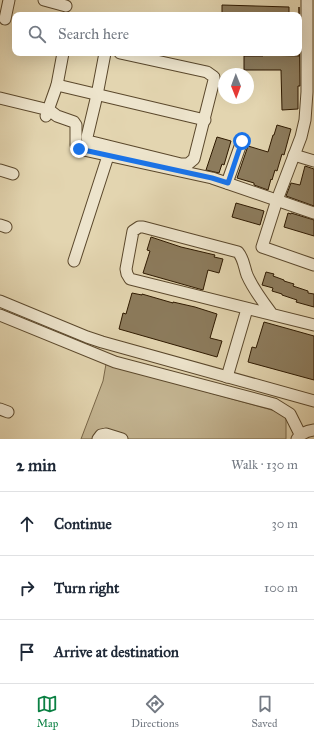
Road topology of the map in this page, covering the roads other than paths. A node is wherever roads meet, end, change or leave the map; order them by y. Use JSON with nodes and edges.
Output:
{"nodes":[{"id":1,"x":9,"y":0,"type":"edge"},
{"id":2,"x":44,"y":0,"type":"edge"},
{"id":3,"x":307,"y":0,"type":"edge"},
{"id":4,"x":66,"y":7,"type":"edge"},
{"id":5,"x":7,"y":20,"type":"edge"},
{"id":6,"x":307,"y":43,"type":"edge"},
{"id":7,"x":62,"y":56,"type":"edge"},
{"id":8,"x":105,"y":56,"type":"edge"},
{"id":9,"x":134,"y":56,"type":"edge"},
{"id":10,"x":57,"y":85,"type":"junction"},
{"id":11,"x":311,"y":92,"type":"edge"},
{"id":12,"x":97,"y":95,"type":"junction"},
{"id":13,"x":0,"y":98,"type":"edge"},
{"id":14,"x":0,"y":104,"type":"edge"},
{"id":15,"x":51,"y":114,"type":"junction"},
{"id":16,"x":205,"y":120,"type":"junction"},
{"id":17,"x":242,"y":141,"type":"dead end"},
{"id":18,"x":294,"y":155,"type":"junction"},
{"id":19,"x":108,"y":156,"type":"junction"},
{"id":20,"x":314,"y":162,"type":"edge"},
{"id":21,"x":0,"y":170,"type":"edge"},
{"id":22,"x":13,"y":174,"type":"dead end"},
{"id":23,"x":228,"y":183,"type":"junction"},
{"id":24,"x":277,"y":200,"type":"junction"},
{"id":25,"x":314,"y":213,"type":"edge"},
{"id":26,"x":74,"y":261,"type":"dead end"},
{"id":27,"x":314,"y":265,"type":"edge"},
{"id":28,"x":0,"y":301,"type":"edge"},
{"id":29,"x":247,"y":309,"type":"junction"},
{"id":30,"x":272,"y":314,"type":"junction"},
{"id":31,"x":0,"y":315,"type":"edge"},
{"id":32,"x":314,"y":325,"type":"edge"},
{"id":33,"x":102,"y":342,"type":"junction"},
{"id":34,"x":98,"y":355,"type":"junction"},
{"id":35,"x":227,"y":377,"type":"junction"},
{"id":36,"x":314,"y":401,"type":"edge"},
{"id":37,"x":314,"y":430,"type":"edge"},
{"id":38,"x":299,"y":437,"type":"edge"},
{"id":39,"x":98,"y":439,"type":"edge"},
{"id":40,"x":122,"y":439,"type":"edge"}],
"edges":[{"from":1,"to":5,"type":"street"},
{"from":2,"to":4,"type":"street"},
{"from":3,"to":6,"type":"street"},
{"from":6,"to":11,"type":"street"},
{"from":7,"to":10,"type":"street"},
{"from":8,"to":12,"type":"street"},
{"from":9,"to":16,"type":"street"},
{"from":10,"to":12,"type":"street"},
{"from":10,"to":15,"type":"street"},
{"from":11,"to":18,"type":"street"},
{"from":12,"to":16,"type":"street"},
{"from":12,"to":16,"type":"street"},
{"from":13,"to":15,"type":"street"},
{"from":14,"to":15,"type":"street"},
{"from":15,"to":19,"type":"street"},
{"from":17,"to":23,"type":"street"},
{"from":18,"to":20,"type":"street"},
{"from":18,"to":24,"type":"street"},
{"from":19,"to":23,"type":"street"},
{"from":19,"to":26,"type":"street"},
{"from":21,"to":22,"type":"street"},
{"from":23,"to":24,"type":"street"},
{"from":24,"to":25,"type":"street"},
{"from":24,"to":27,"type":"street"},
{"from":28,"to":33,"type":"street"},
{"from":29,"to":30,"type":"street"},
{"from":29,"to":30,"type":"street"},
{"from":29,"to":35,"type":"street"},
{"from":30,"to":32,"type":"street"},
{"from":31,"to":34,"type":"street"},
{"from":33,"to":34,"type":"street"},
{"from":33,"to":35,"type":"street"},
{"from":34,"to":38,"type":"street"},
{"from":35,"to":36,"type":"street"},
{"from":37,"to":38,"type":"street"},
{"from":39,"to":40,"type":"street"}]}
